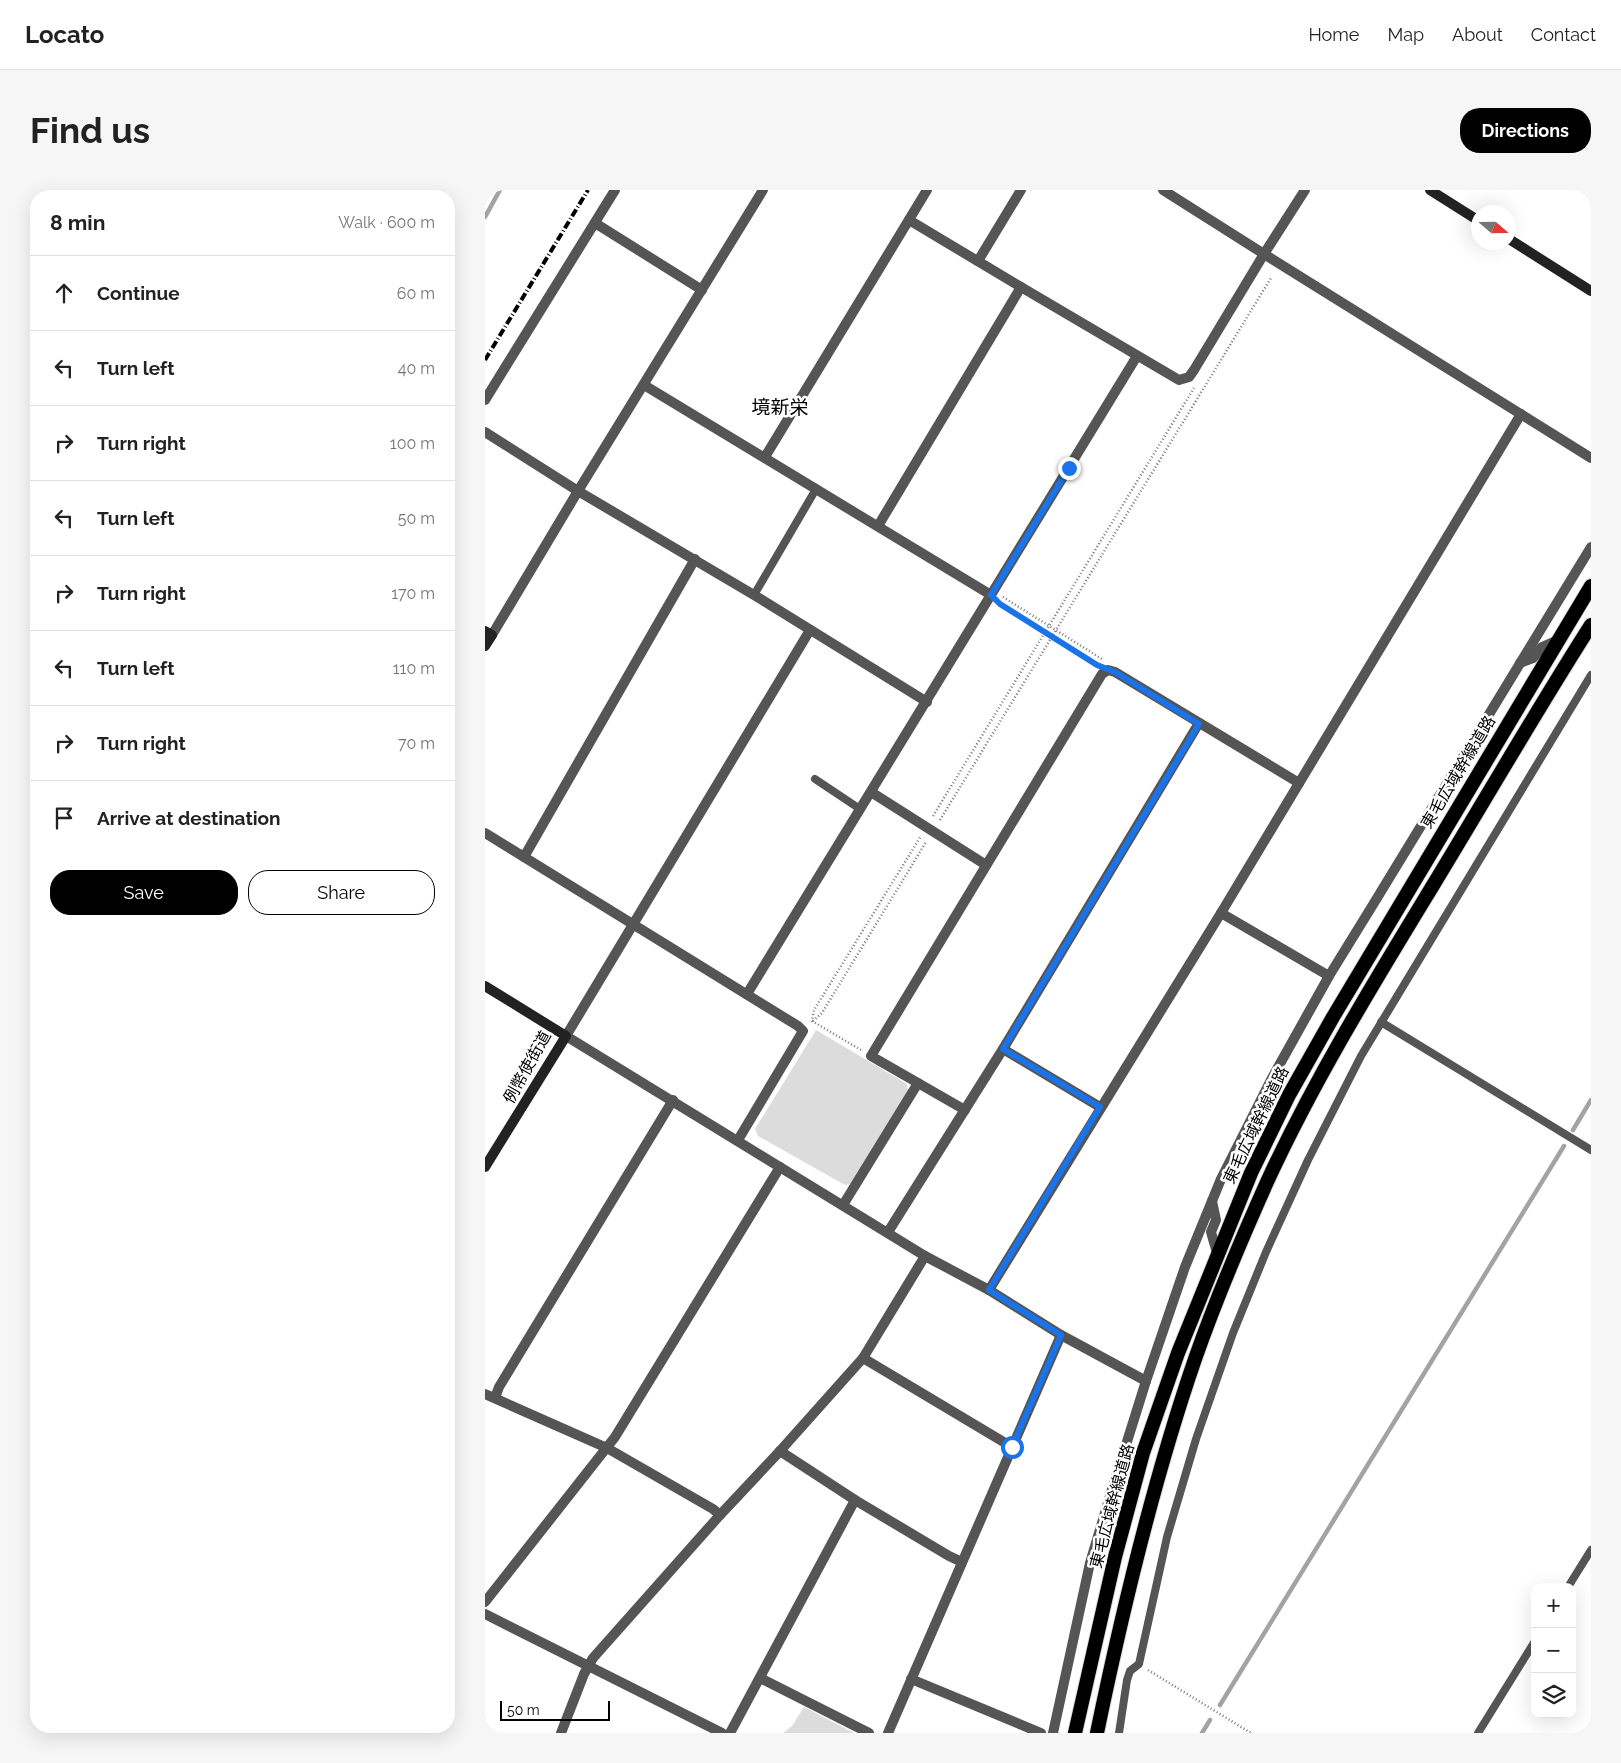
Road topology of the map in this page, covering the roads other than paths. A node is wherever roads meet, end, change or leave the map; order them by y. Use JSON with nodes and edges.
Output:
{"nodes":[{"id":1,"x":615,"y":190,"type":"edge"},
{"id":2,"x":763,"y":190,"type":"edge"},
{"id":3,"x":927,"y":190,"type":"edge"},
{"id":4,"x":1021,"y":190,"type":"edge"},
{"id":5,"x":1163,"y":190,"type":"edge"},
{"id":6,"x":1305,"y":190,"type":"edge"},
{"id":7,"x":1429,"y":190,"type":"edge"},
{"id":8,"x":1471,"y":216,"type":"edge"},
{"id":9,"x":909,"y":220,"type":"junction"},
{"id":10,"x":595,"y":223,"type":"junction"},
{"id":11,"x":1516,"y":243,"type":"edge"},
{"id":12,"x":1264,"y":254,"type":"junction"},
{"id":13,"x":978,"y":261,"type":"junction"},
{"id":14,"x":1021,"y":287,"type":"junction"},
{"id":15,"x":702,"y":290,"type":"junction"},
{"id":16,"x":1591,"y":291,"type":"edge"},
{"id":17,"x":1137,"y":356,"type":"junction"},
{"id":18,"x":644,"y":385,"type":"junction"},
{"id":19,"x":485,"y":400,"type":"edge"},
{"id":20,"x":1521,"y":414,"type":"junction"},
{"id":21,"x":485,"y":432,"type":"edge"},
{"id":22,"x":765,"y":457,"type":"junction"},
{"id":23,"x":1591,"y":458,"type":"edge"},
{"id":24,"x":815,"y":489,"type":"junction"},
{"id":25,"x":578,"y":490,"type":"junction"},
{"id":26,"x":878,"y":526,"type":"junction"},
{"id":27,"x":1591,"y":547,"type":"edge"},
{"id":28,"x":695,"y":559,"type":"junction"},
{"id":29,"x":1591,"y":586,"type":"edge"},
{"id":30,"x":754,"y":595,"type":"junction"},
{"id":31,"x":991,"y":595,"type":"junction"},
{"id":32,"x":1591,"y":625,"type":"edge"},
{"id":33,"x":811,"y":630,"type":"junction"},
{"id":34,"x":489,"y":633,"type":"edge"},
{"id":35,"x":1558,"y":640,"type":"junction"},
{"id":36,"x":485,"y":646,"type":"edge"},
{"id":37,"x":1520,"y":663,"type":"junction"},
{"id":38,"x":1591,"y":675,"type":"edge"},
{"id":39,"x":927,"y":702,"type":"junction"},
{"id":40,"x":1199,"y":724,"type":"junction"},
{"id":41,"x":815,"y":779,"type":"dead end"},
{"id":42,"x":1299,"y":782,"type":"junction"},
{"id":43,"x":871,"y":792,"type":"junction"},
{"id":44,"x":860,"y":809,"type":"junction"},
{"id":45,"x":485,"y":833,"type":"edge"},
{"id":46,"x":523,"y":857,"type":"junction"},
{"id":47,"x":986,"y":865,"type":"junction"},
{"id":48,"x":1221,"y":913,"type":"junction"},
{"id":49,"x":633,"y":923,"type":"junction"},
{"id":50,"x":1329,"y":976,"type":"junction"},
{"id":51,"x":485,"y":986,"type":"edge"},
{"id":52,"x":747,"y":994,"type":"junction"},
{"id":53,"x":1381,"y":1022,"type":"junction"},
{"id":54,"x":565,"y":1036,"type":"junction"},
{"id":55,"x":1003,"y":1049,"type":"junction"},
{"id":56,"x":918,"y":1083,"type":"junction"},
{"id":57,"x":673,"y":1100,"type":"junction"},
{"id":58,"x":1100,"y":1107,"type":"junction"},
{"id":59,"x":965,"y":1110,"type":"junction"},
{"id":60,"x":738,"y":1140,"type":"junction"},
{"id":61,"x":1591,"y":1150,"type":"edge"},
{"id":62,"x":485,"y":1167,"type":"edge"},
{"id":63,"x":780,"y":1167,"type":"junction"},
{"id":64,"x":1212,"y":1201,"type":"junction"},
{"id":65,"x":843,"y":1205,"type":"junction"},
{"id":66,"x":888,"y":1232,"type":"junction"},
{"id":67,"x":1217,"y":1253,"type":"junction"},
{"id":68,"x":925,"y":1256,"type":"junction"},
{"id":69,"x":989,"y":1290,"type":"junction"},
{"id":70,"x":1061,"y":1335,"type":"junction"},
{"id":71,"x":863,"y":1358,"type":"junction"},
{"id":72,"x":1146,"y":1381,"type":"junction"},
{"id":73,"x":490,"y":1396,"type":"edge"},
{"id":74,"x":1012,"y":1447,"type":"junction"},
{"id":75,"x":607,"y":1448,"type":"junction"},
{"id":76,"x":780,"y":1451,"type":"junction"},
{"id":77,"x":855,"y":1500,"type":"junction"},
{"id":78,"x":720,"y":1515,"type":"junction"},
{"id":79,"x":1591,"y":1550,"type":"edge"},
{"id":80,"x":962,"y":1562,"type":"junction"},
{"id":81,"x":1570,"y":1583,"type":"edge"},
{"id":82,"x":485,"y":1602,"type":"edge"},
{"id":83,"x":485,"y":1614,"type":"edge"},
{"id":84,"x":1531,"y":1647,"type":"edge"},
{"id":85,"x":588,"y":1666,"type":"junction"},
{"id":86,"x":759,"y":1678,"type":"junction"},
{"id":87,"x":911,"y":1679,"type":"junction"},
{"id":88,"x":561,"y":1733,"type":"edge"},
{"id":89,"x":721,"y":1733,"type":"edge"},
{"id":90,"x":730,"y":1733,"type":"edge"},
{"id":91,"x":869,"y":1733,"type":"edge"},
{"id":92,"x":888,"y":1733,"type":"edge"},
{"id":93,"x":1041,"y":1733,"type":"edge"},
{"id":94,"x":1053,"y":1733,"type":"edge"},
{"id":95,"x":1075,"y":1733,"type":"edge"},
{"id":96,"x":1097,"y":1733,"type":"edge"},
{"id":97,"x":1119,"y":1733,"type":"edge"},
{"id":98,"x":1478,"y":1733,"type":"edge"}],
"edges":[{"from":1,"to":10,"type":"street"},
{"from":2,"to":15,"type":"street"},
{"from":3,"to":9,"type":"street"},
{"from":4,"to":13,"type":"street"},
{"from":5,"to":12,"type":"street"},
{"from":6,"to":12,"type":"street"},
{"from":7,"to":8,"type":"main road"},
{"from":9,"to":13,"type":"street"},
{"from":9,"to":22,"type":"street"},
{"from":10,"to":15,"type":"street"},
{"from":10,"to":19,"type":"street"},
{"from":11,"to":16,"type":"main road"},
{"from":12,"to":17,"type":"street"},
{"from":12,"to":20,"type":"street"},
{"from":13,"to":14,"type":"street"},
{"from":14,"to":17,"type":"street"},
{"from":14,"to":26,"type":"street"},
{"from":15,"to":18,"type":"street"},
{"from":17,"to":31,"type":"street"},
{"from":18,"to":22,"type":"street"},
{"from":18,"to":25,"type":"street"},
{"from":20,"to":23,"type":"street"},
{"from":20,"to":42,"type":"street"},
{"from":21,"to":25,"type":"street"},
{"from":22,"to":24,"type":"street"},
{"from":24,"to":26,"type":"street"},
{"from":24,"to":30,"type":"lane"},
{"from":25,"to":28,"type":"street"},
{"from":25,"to":34,"type":"street"},
{"from":26,"to":31,"type":"street"},
{"from":27,"to":37,"type":"street"},
{"from":28,"to":30,"type":"street"},
{"from":28,"to":46,"type":"street"},
{"from":29,"to":35,"type":"highway","name":"東毛広域幹線道路"},
{"from":30,"to":33,"type":"street"},
{"from":31,"to":39,"type":"street"},
{"from":32,"to":96,"type":"highway"},
{"from":33,"to":39,"type":"street"},
{"from":33,"to":49,"type":"street"},
{"from":34,"to":36,"type":"main road"},
{"from":35,"to":37,"type":"street"},
{"from":35,"to":67,"type":"highway","name":"東毛広域幹線道路"},
{"from":37,"to":50,"type":"street"},
{"from":38,"to":53,"type":"lane"},
{"from":39,"to":43,"type":"street"},
{"from":40,"to":42,"type":"street"},
{"from":40,"to":47,"type":"street"},
{"from":40,"to":55,"type":"street"},
{"from":41,"to":44,"type":"lane"},
{"from":42,"to":48,"type":"street"},
{"from":43,"to":44,"type":"street"},
{"from":43,"to":47,"type":"street"},
{"from":44,"to":52,"type":"street"},
{"from":45,"to":46,"type":"street"},
{"from":46,"to":49,"type":"street"},
{"from":47,"to":56,"type":"street"},
{"from":48,"to":50,"type":"street"},
{"from":48,"to":58,"type":"street"},
{"from":49,"to":52,"type":"street"},
{"from":49,"to":54,"type":"street"},
{"from":50,"to":64,"type":"street"},
{"from":51,"to":54,"type":"main road","name":"例幣使街道"},
{"from":52,"to":60,"type":"street"},
{"from":53,"to":61,"type":"lane"},
{"from":53,"to":97,"type":"lane"},
{"from":54,"to":57,"type":"street"},
{"from":54,"to":62,"type":"main road","name":"例幣使街道"},
{"from":55,"to":58,"type":"street"},
{"from":55,"to":59,"type":"street"},
{"from":56,"to":59,"type":"street"},
{"from":56,"to":65,"type":"street"},
{"from":57,"to":60,"type":"street"},
{"from":57,"to":73,"type":"street"},
{"from":58,"to":69,"type":"street"},
{"from":59,"to":66,"type":"street"},
{"from":60,"to":63,"type":"street"},
{"from":63,"to":65,"type":"street"},
{"from":63,"to":75,"type":"street"},
{"from":64,"to":67,"type":"street"},
{"from":64,"to":72,"type":"street"},
{"from":65,"to":66,"type":"street"},
{"from":66,"to":68,"type":"street"},
{"from":67,"to":95,"type":"highway","name":"東毛広域幹線道路"},
{"from":68,"to":69,"type":"street"},
{"from":68,"to":71,"type":"street"},
{"from":69,"to":70,"type":"street"},
{"from":70,"to":72,"type":"street"},
{"from":70,"to":74,"type":"street"},
{"from":71,"to":74,"type":"street"},
{"from":71,"to":76,"type":"street"},
{"from":72,"to":94,"type":"street"},
{"from":73,"to":75,"type":"street"},
{"from":74,"to":80,"type":"street"},
{"from":75,"to":78,"type":"street"},
{"from":75,"to":82,"type":"street"},
{"from":76,"to":77,"type":"street"},
{"from":76,"to":78,"type":"street"},
{"from":77,"to":80,"type":"street"},
{"from":77,"to":86,"type":"street"},
{"from":78,"to":85,"type":"street"},
{"from":79,"to":81,"type":"lane"},
{"from":80,"to":87,"type":"street"},
{"from":83,"to":85,"type":"street"},
{"from":84,"to":98,"type":"lane"},
{"from":85,"to":88,"type":"street"},
{"from":85,"to":89,"type":"street"},
{"from":86,"to":90,"type":"street"},
{"from":86,"to":91,"type":"street"},
{"from":87,"to":92,"type":"street"},
{"from":87,"to":93,"type":"street"}]}
